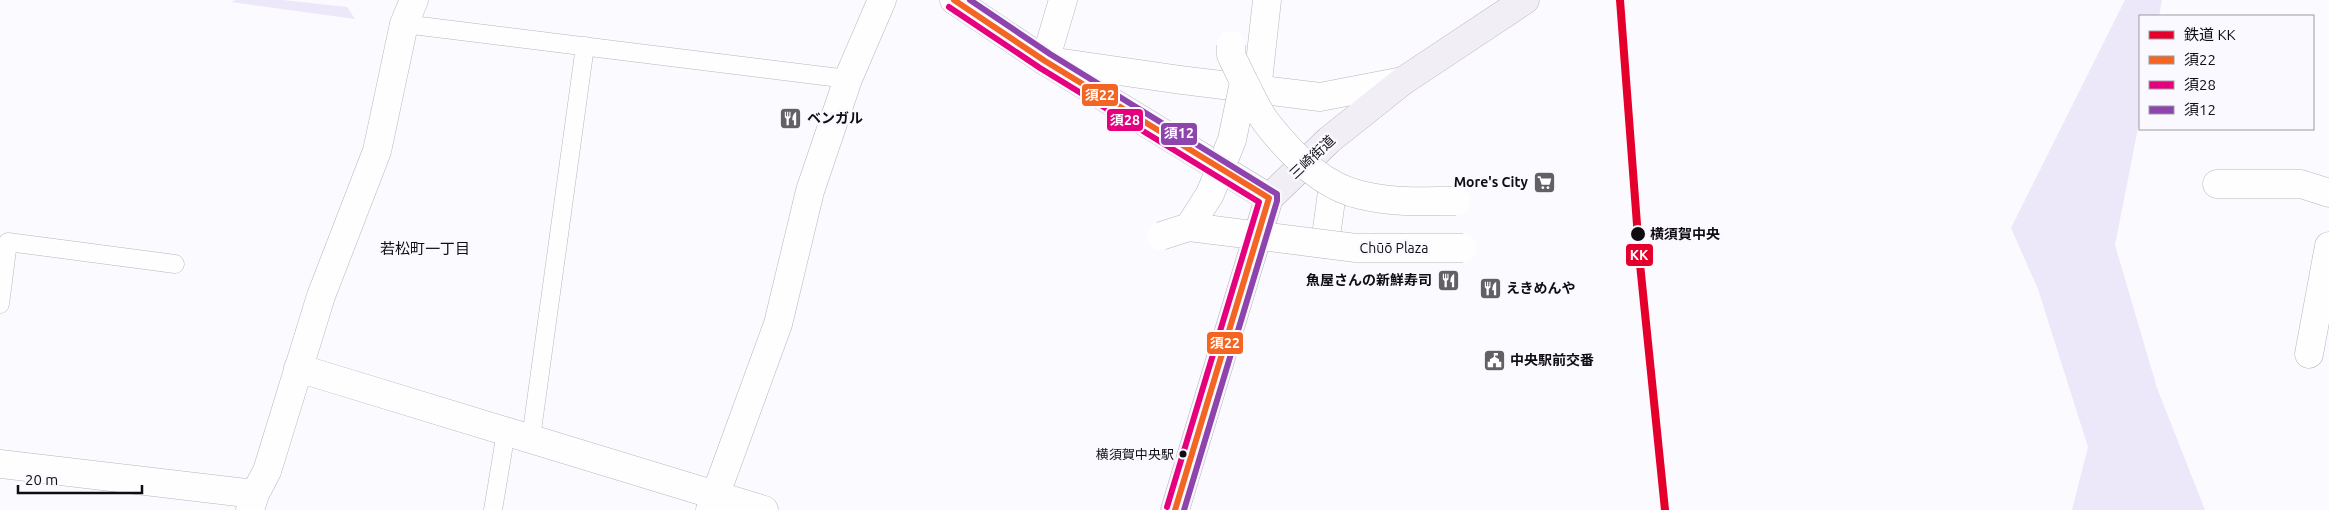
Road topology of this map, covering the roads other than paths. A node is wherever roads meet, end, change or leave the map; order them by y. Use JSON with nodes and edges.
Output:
{"nodes":[{"id":1,"x":882,"y":0,"type":"edge"},
{"id":2,"x":954,"y":0,"type":"edge"},
{"id":3,"x":1063,"y":0,"type":"edge"},
{"id":4,"x":1267,"y":0,"type":"edge"},
{"id":5,"x":1525,"y":0,"type":"edge"},
{"id":6,"x":409,"y":12,"type":"edge"},
{"id":7,"x":1231,"y":45,"type":"dead end"},
{"id":8,"x":585,"y":46,"type":"junction"},
{"id":9,"x":1045,"y":60,"type":"junction"},
{"id":10,"x":848,"y":79,"type":"junction"},
{"id":11,"x":1403,"y":81,"type":"junction"},
{"id":12,"x":1251,"y":86,"type":"junction"},
{"id":13,"x":2217,"y":184,"type":"dead end"},
{"id":14,"x":1333,"y":185,"type":"junction"},
{"id":15,"x":2329,"y":193,"type":"edge"},
{"id":16,"x":1269,"y":198,"type":"junction"},
{"id":17,"x":1456,"y":202,"type":"dead end"},
{"id":18,"x":1189,"y":227,"type":"junction"},
{"id":19,"x":1161,"y":236,"type":"dead end"},
{"id":20,"x":1325,"y":244,"type":"junction"},
{"id":21,"x":2329,"y":246,"type":"edge"},
{"id":22,"x":1463,"y":248,"type":"dead end"},
{"id":23,"x":175,"y":264,"type":"dead end"},
{"id":24,"x":0,"y":304,"type":"edge"},
{"id":25,"x":2309,"y":354,"type":"dead end"},
{"id":26,"x":298,"y":368,"type":"junction"},
{"id":27,"x":518,"y":435,"type":"junction"},
{"id":28,"x":0,"y":464,"type":"edge"},
{"id":29,"x":253,"y":502,"type":"edge"},
{"id":30,"x":713,"y":503,"type":"edge"},
{"id":31,"x":493,"y":510,"type":"edge"},
{"id":32,"x":764,"y":510,"type":"edge"},
{"id":33,"x":1175,"y":510,"type":"edge"}],
"edges":[{"from":1,"to":10,"type":"street"},
{"from":2,"to":9,"type":"street"},
{"from":3,"to":9,"type":"street"},
{"from":4,"to":12,"type":"street"},
{"from":5,"to":11,"type":"main road","name":"三崎街道"},
{"from":6,"to":8,"type":"lane"},
{"from":6,"to":26,"type":"street"},
{"from":7,"to":12,"type":"street","bridge":true},
{"from":8,"to":10,"type":"lane"},
{"from":8,"to":27,"type":"lane"},
{"from":9,"to":12,"type":"street"},
{"from":9,"to":16,"type":"street"},
{"from":10,"to":30,"type":"street"},
{"from":11,"to":12,"type":"street"},
{"from":11,"to":16,"type":"main road","name":"三崎街道"},
{"from":12,"to":14,"type":"street","bridge":true},
{"from":12,"to":18,"type":"street","bridge":true},
{"from":13,"to":15,"type":"street"},
{"from":14,"to":17,"type":"street","bridge":true},
{"from":14,"to":20,"type":"street"},
{"from":16,"to":33,"type":"main road","name":"三崎街道"},
{"from":18,"to":19,"type":"street","name":"Chūō Plaza","bridge":true},
{"from":18,"to":20,"type":"street","name":"Chūō Plaza","bridge":true},
{"from":20,"to":22,"type":"street","name":"Chūō Plaza","bridge":true},
{"from":21,"to":25,"type":"street"},
{"from":23,"to":24,"type":"lane"},
{"from":26,"to":27,"type":"street"},
{"from":26,"to":29,"type":"street"},
{"from":27,"to":30,"type":"street"},
{"from":27,"to":31,"type":"lane"},
{"from":28,"to":29,"type":"street"},
{"from":30,"to":32,"type":"street"}]}
